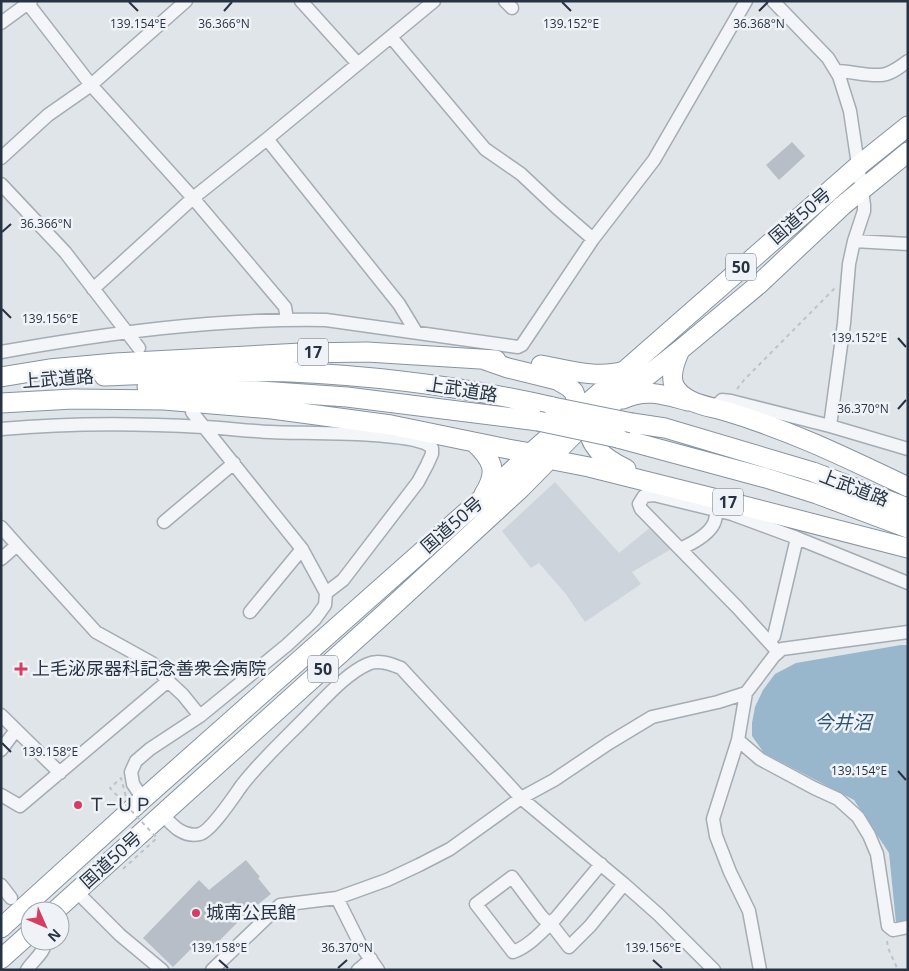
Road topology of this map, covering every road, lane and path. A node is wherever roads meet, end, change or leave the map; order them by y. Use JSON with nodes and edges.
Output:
{"nodes":[{"id":1,"x":186,"y":1,"type":"edge"},
{"id":2,"x":301,"y":1,"type":"edge"},
{"id":3,"x":434,"y":1,"type":"edge"},
{"id":4,"x":746,"y":1,"type":"edge"},
{"id":5,"x":773,"y":1,"type":"edge"},
{"id":6,"x":28,"y":2,"type":"edge"},
{"id":7,"x":1,"y":23,"type":"edge"},
{"id":8,"x":391,"y":37,"type":"junction"},
{"id":9,"x":908,"y":61,"type":"edge"},
{"id":10,"x":358,"y":64,"type":"junction"},
{"id":11,"x":836,"y":72,"type":"junction"},
{"id":12,"x":91,"y":85,"type":"junction"},
{"id":13,"x":908,"y":126,"type":"edge"},
{"id":14,"x":267,"y":139,"type":"junction"},
{"id":15,"x":908,"y":152,"type":"edge"},
{"id":16,"x":1,"y":158,"type":"edge"},
{"id":17,"x":858,"y":166,"type":"junction"},
{"id":18,"x":1,"y":184,"type":"edge"},
{"id":19,"x":861,"y":189,"type":"junction"},
{"id":20,"x":193,"y":198,"type":"junction"},
{"id":21,"x":593,"y":239,"type":"junction"},
{"id":22,"x":854,"y":240,"type":"junction"},
{"id":23,"x":908,"y":244,"type":"edge"},
{"id":24,"x":848,"y":279,"type":"junction"},
{"id":25,"x":93,"y":289,"type":"junction"},
{"id":26,"x":287,"y":320,"type":"junction"},
{"id":27,"x":416,"y":332,"type":"junction"},
{"id":28,"x":128,"y":333,"type":"junction"},
{"id":29,"x":139,"y":348,"type":"dead end"},
{"id":30,"x":680,"y":350,"type":"junction"},
{"id":31,"x":1,"y":352,"type":"edge"},
{"id":32,"x":485,"y":360,"type":"junction"},
{"id":33,"x":624,"y":371,"type":"junction"},
{"id":34,"x":1,"y":377,"type":"edge"},
{"id":35,"x":744,"y":380,"type":"dead end"},
{"id":36,"x":1,"y":382,"type":"edge"},
{"id":37,"x":1,"y":394,"type":"edge"},
{"id":38,"x":689,"y":401,"type":"junction"},
{"id":39,"x":1,"y":403,"type":"edge"},
{"id":40,"x":611,"y":405,"type":"junction"},
{"id":41,"x":718,"y":409,"type":"junction"},
{"id":42,"x":192,"y":412,"type":"dead end"},
{"id":43,"x":583,"y":417,"type":"junction"},
{"id":44,"x":830,"y":426,"type":"junction"},
{"id":45,"x":204,"y":427,"type":"junction"},
{"id":46,"x":1,"y":429,"type":"edge"},
{"id":47,"x":474,"y":442,"type":"junction"},
{"id":48,"x":908,"y":449,"type":"edge"},
{"id":49,"x":540,"y":456,"type":"junction"},
{"id":50,"x":234,"y":463,"type":"junction"},
{"id":51,"x":665,"y":487,"type":"junction"},
{"id":52,"x":908,"y":487,"type":"edge"},
{"id":53,"x":479,"y":501,"type":"junction"},
{"id":54,"x":716,"y":505,"type":"junction"},
{"id":55,"x":908,"y":508,"type":"edge"},
{"id":56,"x":164,"y":522,"type":"dead end"},
{"id":57,"x":1,"y":527,"type":"edge"},
{"id":58,"x":908,"y":528,"type":"edge"},
{"id":59,"x":797,"y":538,"type":"junction"},
{"id":60,"x":17,"y":546,"type":"junction"},
{"id":61,"x":908,"y":548,"type":"edge"},
{"id":62,"x":302,"y":549,"type":"junction"},
{"id":63,"x":680,"y":550,"type":"junction"},
{"id":64,"x":1,"y":559,"type":"edge"},
{"id":65,"x":908,"y":583,"type":"edge"},
{"id":66,"x":326,"y":593,"type":"junction"},
{"id":67,"x":250,"y":612,"type":"dead end"},
{"id":68,"x":908,"y":632,"type":"edge"},
{"id":69,"x":769,"y":642,"type":"junction"},
{"id":70,"x":778,"y":652,"type":"junction"},
{"id":71,"x":168,"y":681,"type":"junction"},
{"id":72,"x":746,"y":693,"type":"junction"},
{"id":73,"x":1,"y":714,"type":"edge"},
{"id":74,"x":200,"y":716,"type":"junction"},
{"id":75,"x":16,"y":730,"type":"junction"},
{"id":76,"x":738,"y":740,"type":"junction"},
{"id":77,"x":1,"y":750,"type":"edge"},
{"id":78,"x":60,"y":773,"type":"junction"},
{"id":79,"x":1,"y":794,"type":"edge"},
{"id":80,"x":135,"y":798,"type":"junction"},
{"id":81,"x":521,"y":798,"type":"junction"},
{"id":82,"x":162,"y":814,"type":"junction"},
{"id":83,"x":601,"y":864,"type":"junction"},
{"id":84,"x":123,"y":869,"type":"dead end"},
{"id":85,"x":624,"y":884,"type":"junction"},
{"id":86,"x":1,"y":885,"type":"edge"},
{"id":87,"x":76,"y":892,"type":"junction"},
{"id":88,"x":11,"y":898,"type":"dead end"},
{"id":89,"x":337,"y":898,"type":"junction"},
{"id":90,"x":66,"y":901,"type":"edge"},
{"id":91,"x":550,"y":924,"type":"junction"},
{"id":92,"x":1,"y":928,"type":"edge"},
{"id":93,"x":908,"y":928,"type":"edge"},
{"id":94,"x":890,"y":929,"type":"junction"},
{"id":95,"x":20,"y":942,"type":"edge"},
{"id":96,"x":42,"y":951,"type":"edge"},
{"id":97,"x":1,"y":959,"type":"edge"},
{"id":98,"x":375,"y":965,"type":"edge"},
{"id":99,"x":27,"y":970,"type":"edge"},
{"id":100,"x":162,"y":970,"type":"edge"},
{"id":101,"x":212,"y":970,"type":"edge"},
{"id":102,"x":358,"y":970,"type":"edge"},
{"id":103,"x":714,"y":970,"type":"edge"},
{"id":104,"x":760,"y":970,"type":"edge"},
{"id":105,"x":898,"y":970,"type":"edge"}],
"edges":[{"from":1,"to":12,"type":"street"},
{"from":2,"to":10,"type":"street"},
{"from":3,"to":8,"type":"street"},
{"from":4,"to":21,"type":"street"},
{"from":5,"to":11,"type":"street"},
{"from":6,"to":7,"type":"street"},
{"from":6,"to":12,"type":"street"},
{"from":8,"to":10,"type":"street"},
{"from":8,"to":21,"type":"street"},
{"from":9,"to":11,"type":"street"},
{"from":10,"to":14,"type":"street"},
{"from":11,"to":17,"type":"street"},
{"from":12,"to":16,"type":"street"},
{"from":12,"to":20,"type":"street"},
{"from":13,"to":17,"type":"highway","name":"国道50号","number":"50"},
{"from":14,"to":20,"type":"street"},
{"from":14,"to":27,"type":"street"},
{"from":15,"to":19,"type":"highway","name":"国道50号","number":"50"},
{"from":17,"to":19,"type":"street"},
{"from":17,"to":33,"type":"highway","name":"国道50号","number":"50"},
{"from":18,"to":25,"type":"street"},
{"from":19,"to":22,"type":"street"},
{"from":19,"to":30,"type":"highway","name":"国道50号","number":"50"},
{"from":20,"to":25,"type":"street"},
{"from":20,"to":26,"type":"street"},
{"from":21,"to":27,"type":"street"},
{"from":22,"to":23,"type":"street"},
{"from":22,"to":24,"type":"street"},
{"from":24,"to":35,"type":"path"},
{"from":24,"to":44,"type":"street"},
{"from":25,"to":28,"type":"street"},
{"from":26,"to":27,"type":"street"},
{"from":26,"to":28,"type":"street"},
{"from":28,"to":29,"type":"street"},
{"from":28,"to":31,"type":"street"},
{"from":30,"to":38,"type":"highway"},
{"from":30,"to":40,"type":"highway","name":"国道50号","number":"50"},
{"from":32,"to":33,"type":"highway","number":"17"},
{"from":32,"to":34,"type":"highway","number":"17"},
{"from":32,"to":43,"type":"highway","number":"17"},
{"from":33,"to":43,"type":"highway","name":"国道50号","number":"50"},
{"from":36,"to":55,"type":"highway","name":"上武道路","number":"17","bridge":true},
{"from":37,"to":58,"type":"highway","name":"上武道路","number":"17","bridge":true},
{"from":38,"to":40,"type":"highway"},
{"from":38,"to":41,"type":"highway"},
{"from":39,"to":47,"type":"highway","number":"17"},
{"from":40,"to":43,"type":"highway","name":"国道50号","number":"50"},
{"from":41,"to":44,"type":"street"},
{"from":41,"to":52,"type":"highway"},
{"from":42,"to":45,"type":"street"},
{"from":43,"to":49,"type":"highway","name":"国道50号","number":"50"},
{"from":43,"to":51,"type":"highway"},
{"from":44,"to":48,"type":"street"},
{"from":45,"to":46,"type":"street"},
{"from":45,"to":50,"type":"street"},
{"from":45,"to":66,"type":"street"},
{"from":47,"to":49,"type":"highway","number":"17"},
{"from":47,"to":53,"type":"highway"},
{"from":49,"to":51,"type":"highway","number":"17"},
{"from":49,"to":53,"type":"highway","name":"国道50号","number":"50"},
{"from":49,"to":82,"type":"highway","name":"国道50号","number":"50"},
{"from":50,"to":56,"type":"street"},
{"from":50,"to":62,"type":"street"},
{"from":51,"to":54,"type":"highway","number":"17"},
{"from":53,"to":80,"type":"highway","name":"国道50号","number":"50"},
{"from":54,"to":59,"type":"street"},
{"from":54,"to":61,"type":"highway","number":"17"},
{"from":54,"to":63,"type":"street"},
{"from":54,"to":63,"type":"street"},
{"from":57,"to":60,"type":"street"},
{"from":59,"to":65,"type":"street"},
{"from":59,"to":69,"type":"street"},
{"from":60,"to":64,"type":"street"},
{"from":60,"to":71,"type":"street"},
{"from":62,"to":66,"type":"street"},
{"from":62,"to":67,"type":"street"},
{"from":63,"to":69,"type":"street"},
{"from":66,"to":74,"type":"street"},
{"from":68,"to":70,"type":"street"},
{"from":69,"to":70,"type":"street"},
{"from":70,"to":72,"type":"street"},
{"from":71,"to":74,"type":"street"},
{"from":71,"to":78,"type":"street"},
{"from":72,"to":76,"type":"street"},
{"from":72,"to":81,"type":"street"},
{"from":73,"to":75,"type":"street"},
{"from":74,"to":80,"type":"street"},
{"from":75,"to":77,"type":"street"},
{"from":75,"to":78,"type":"street"},
{"from":76,"to":94,"type":"street"},
{"from":76,"to":104,"type":"street"},
{"from":78,"to":79,"type":"street"},
{"from":80,"to":84,"type":"path","bridge":true},
{"from":80,"to":92,"type":"highway","name":"国道50号","number":"50"},
{"from":81,"to":82,"type":"street"},
{"from":81,"to":83,"type":"street"},
{"from":81,"to":89,"type":"street"},
{"from":82,"to":87,"type":"highway","name":"国道50号","number":"50"},
{"from":83,"to":85,"type":"street"},
{"from":83,"to":91,"type":"street"},
{"from":85,"to":91,"type":"street"},
{"from":85,"to":103,"type":"street"},
{"from":86,"to":88,"type":"street"},
{"from":87,"to":90,"type":"highway","name":"国道50号","number":"50"},
{"from":87,"to":100,"type":"street"},
{"from":89,"to":98,"type":"street"},
{"from":89,"to":101,"type":"street"},
{"from":91,"to":91,"type":"street"},
{"from":93,"to":94,"type":"street"},
{"from":94,"to":105,"type":"path"},
{"from":95,"to":97,"type":"highway"},
{"from":96,"to":99,"type":"street"},
{"from":98,"to":102,"type":"street"}]}
